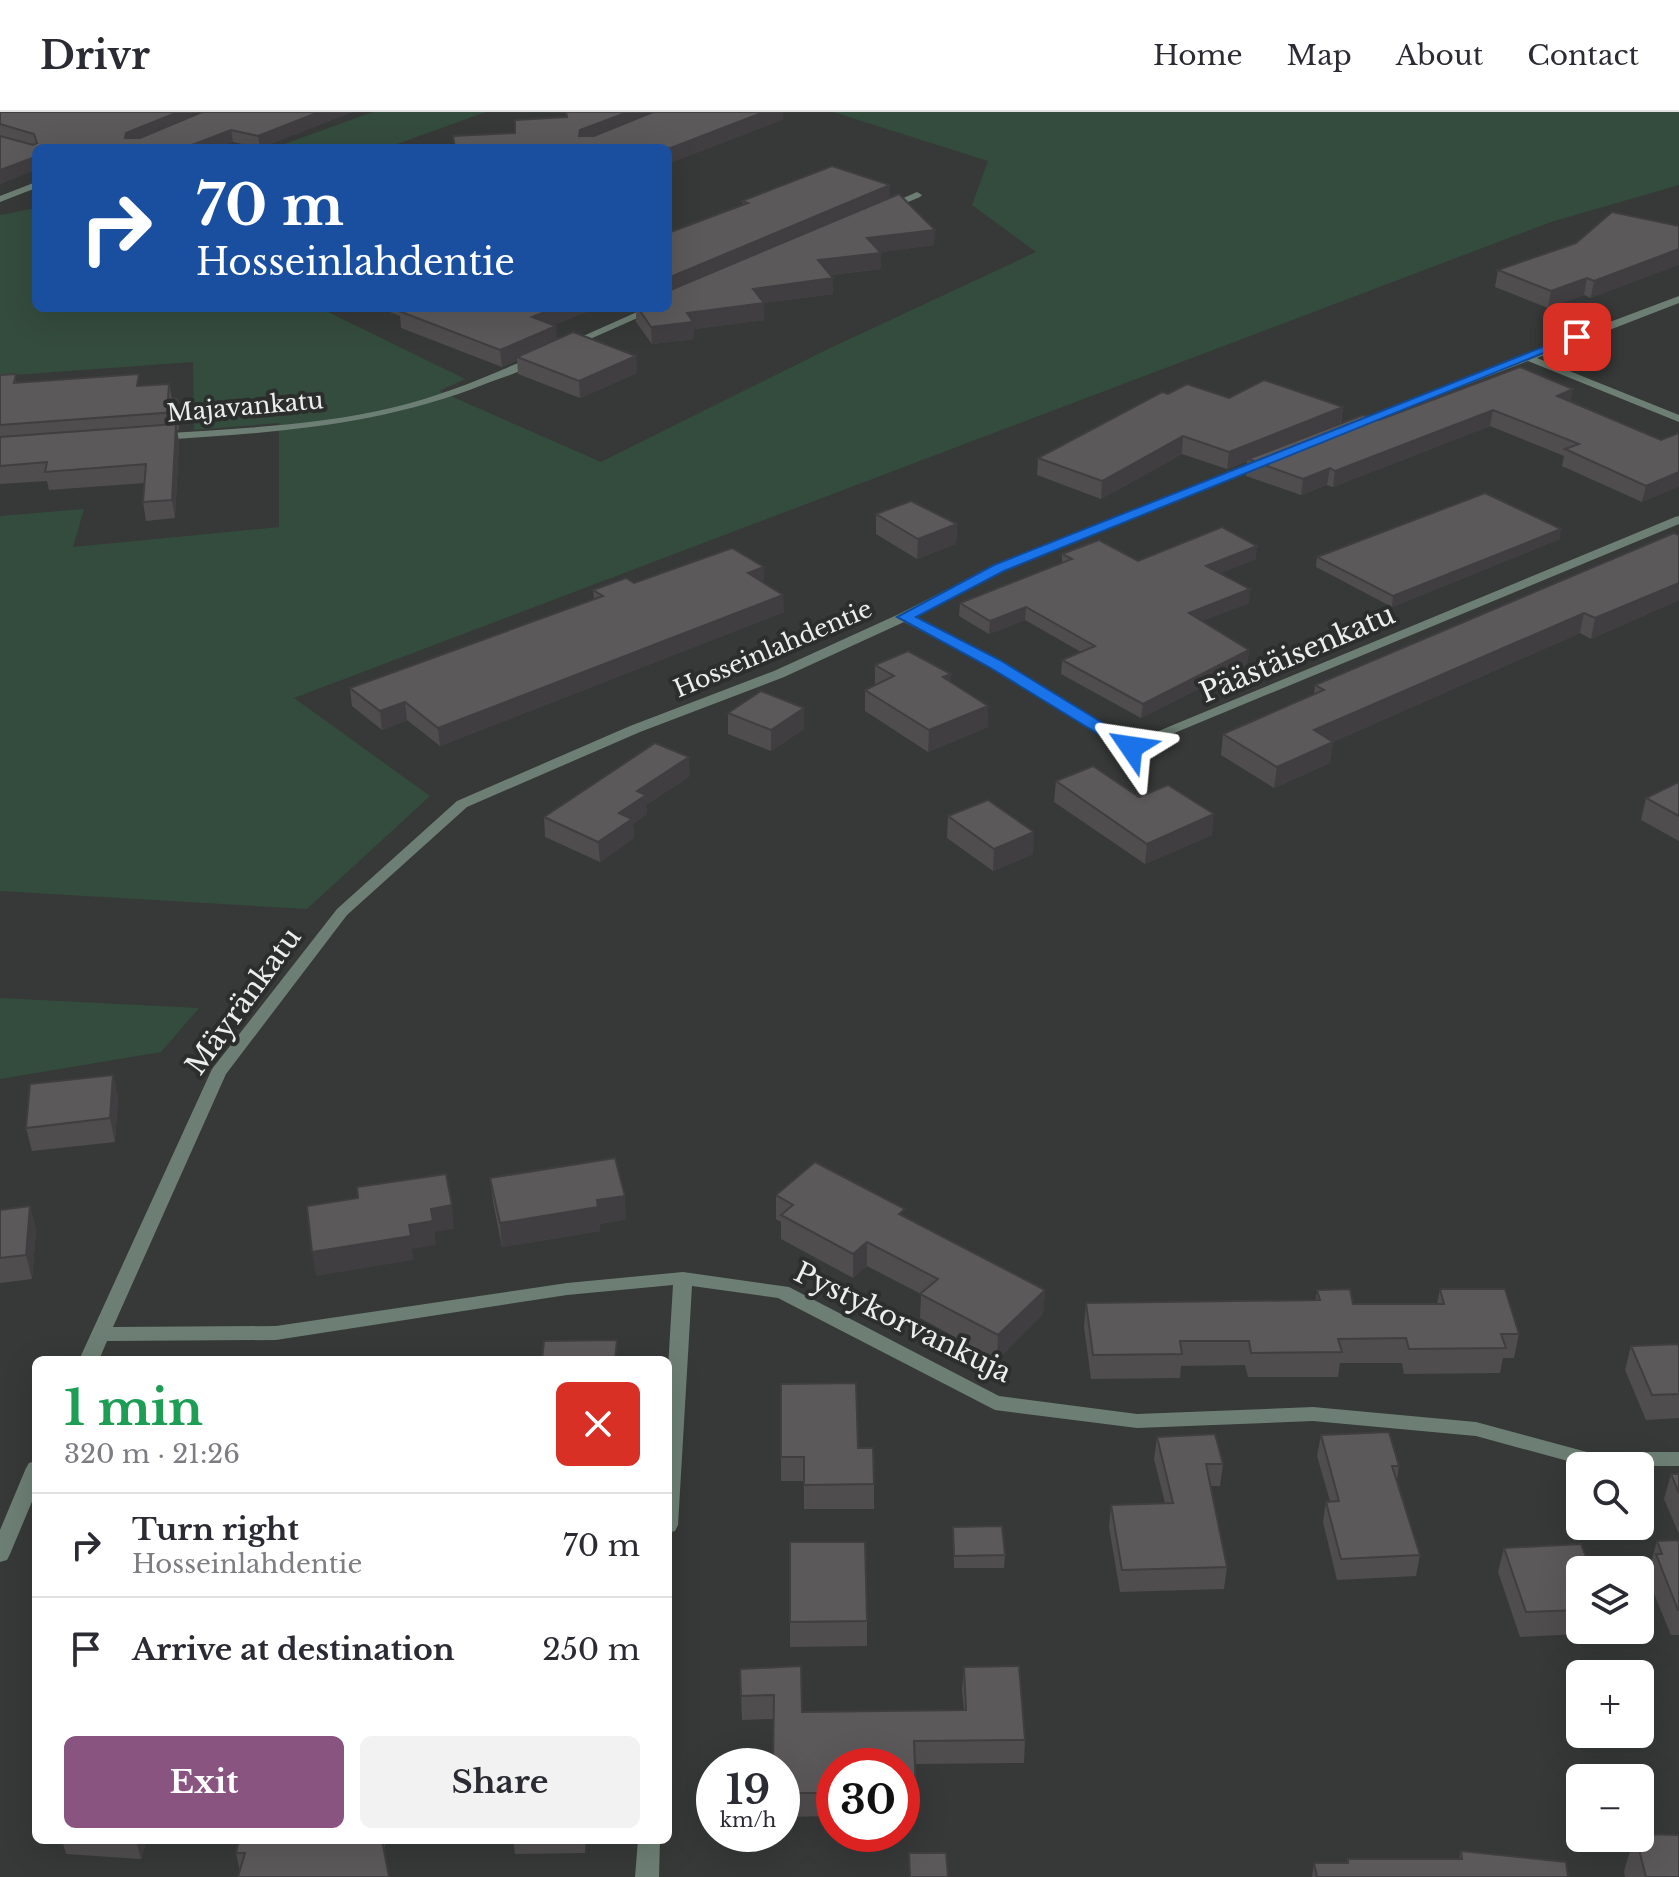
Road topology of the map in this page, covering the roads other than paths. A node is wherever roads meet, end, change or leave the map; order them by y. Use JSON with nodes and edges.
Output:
{"nodes":[{"id":1,"x":32,"y":187,"type":"edge"},
{"id":2,"x":21,"y":191,"type":"junction"},
{"id":3,"x":32,"y":194,"type":"edge"},
{"id":4,"x":917,"y":195,"type":"dead end"},
{"id":5,"x":0,"y":199,"type":"edge"},
{"id":6,"x":873,"y":214,"type":"edge"},
{"id":7,"x":1679,"y":299,"type":"edge"},
{"id":8,"x":646,"y":312,"type":"edge"},
{"id":9,"x":557,"y":350,"type":"edge"},
{"id":10,"x":543,"y":357,"type":"edge"},
{"id":11,"x":1526,"y":357,"type":"junction"},
{"id":12,"x":1679,"y":419,"type":"edge"},
{"id":13,"x":1334,"y":433,"type":"edge"},
{"id":14,"x":139,"y":438,"type":"edge"},
{"id":15,"x":1275,"y":456,"type":"edge"},
{"id":16,"x":1679,"y":520,"type":"edge"},
{"id":17,"x":904,"y":617,"type":"junction"},
{"id":18,"x":462,"y":804,"type":"joint"},
{"id":19,"x":683,"y":1278,"type":"junction"},
{"id":20,"x":102,"y":1334,"type":"junction"},
{"id":21,"x":91,"y":1356,"type":"edge"},
{"id":22,"x":672,"y":1459,"type":"edge"},
{"id":23,"x":1679,"y":1459,"type":"edge"},
{"id":24,"x":32,"y":1478,"type":"edge"},
{"id":25,"x":0,"y":1554,"type":"edge"},
{"id":26,"x":649,"y":1844,"type":"edge"},
{"id":27,"x":647,"y":1877,"type":"edge"}],
"edges":[{"from":1,"to":2,"type":"street"},
{"from":2,"to":3,"type":"street"},
{"from":2,"to":5,"type":"street"},
{"from":4,"to":6,"type":"street"},
{"from":7,"to":11,"type":"street"},
{"from":8,"to":9,"type":"street"},
{"from":10,"to":14,"type":"street","name":"Majavankatu"},
{"from":11,"to":12,"type":"street"},
{"from":11,"to":13,"type":"street"},
{"from":15,"to":17,"type":"street","name":"Hosseinlahdentie"},
{"from":16,"to":17,"type":"street","name":"Päästäisenkatu"},
{"from":17,"to":18,"type":"street","name":"Hosseinlahdentie"},
{"from":18,"to":20,"type":"street","name":"Mäyränkatu"},
{"from":19,"to":20,"type":"street","name":"Pystykorvankuja"},
{"from":19,"to":22,"type":"street"},
{"from":19,"to":23,"type":"street","name":"Pystykorvankuja"},
{"from":20,"to":21,"type":"street","name":"Mäyränkatu"},
{"from":24,"to":25,"type":"street"},
{"from":26,"to":27,"type":"street"}]}
